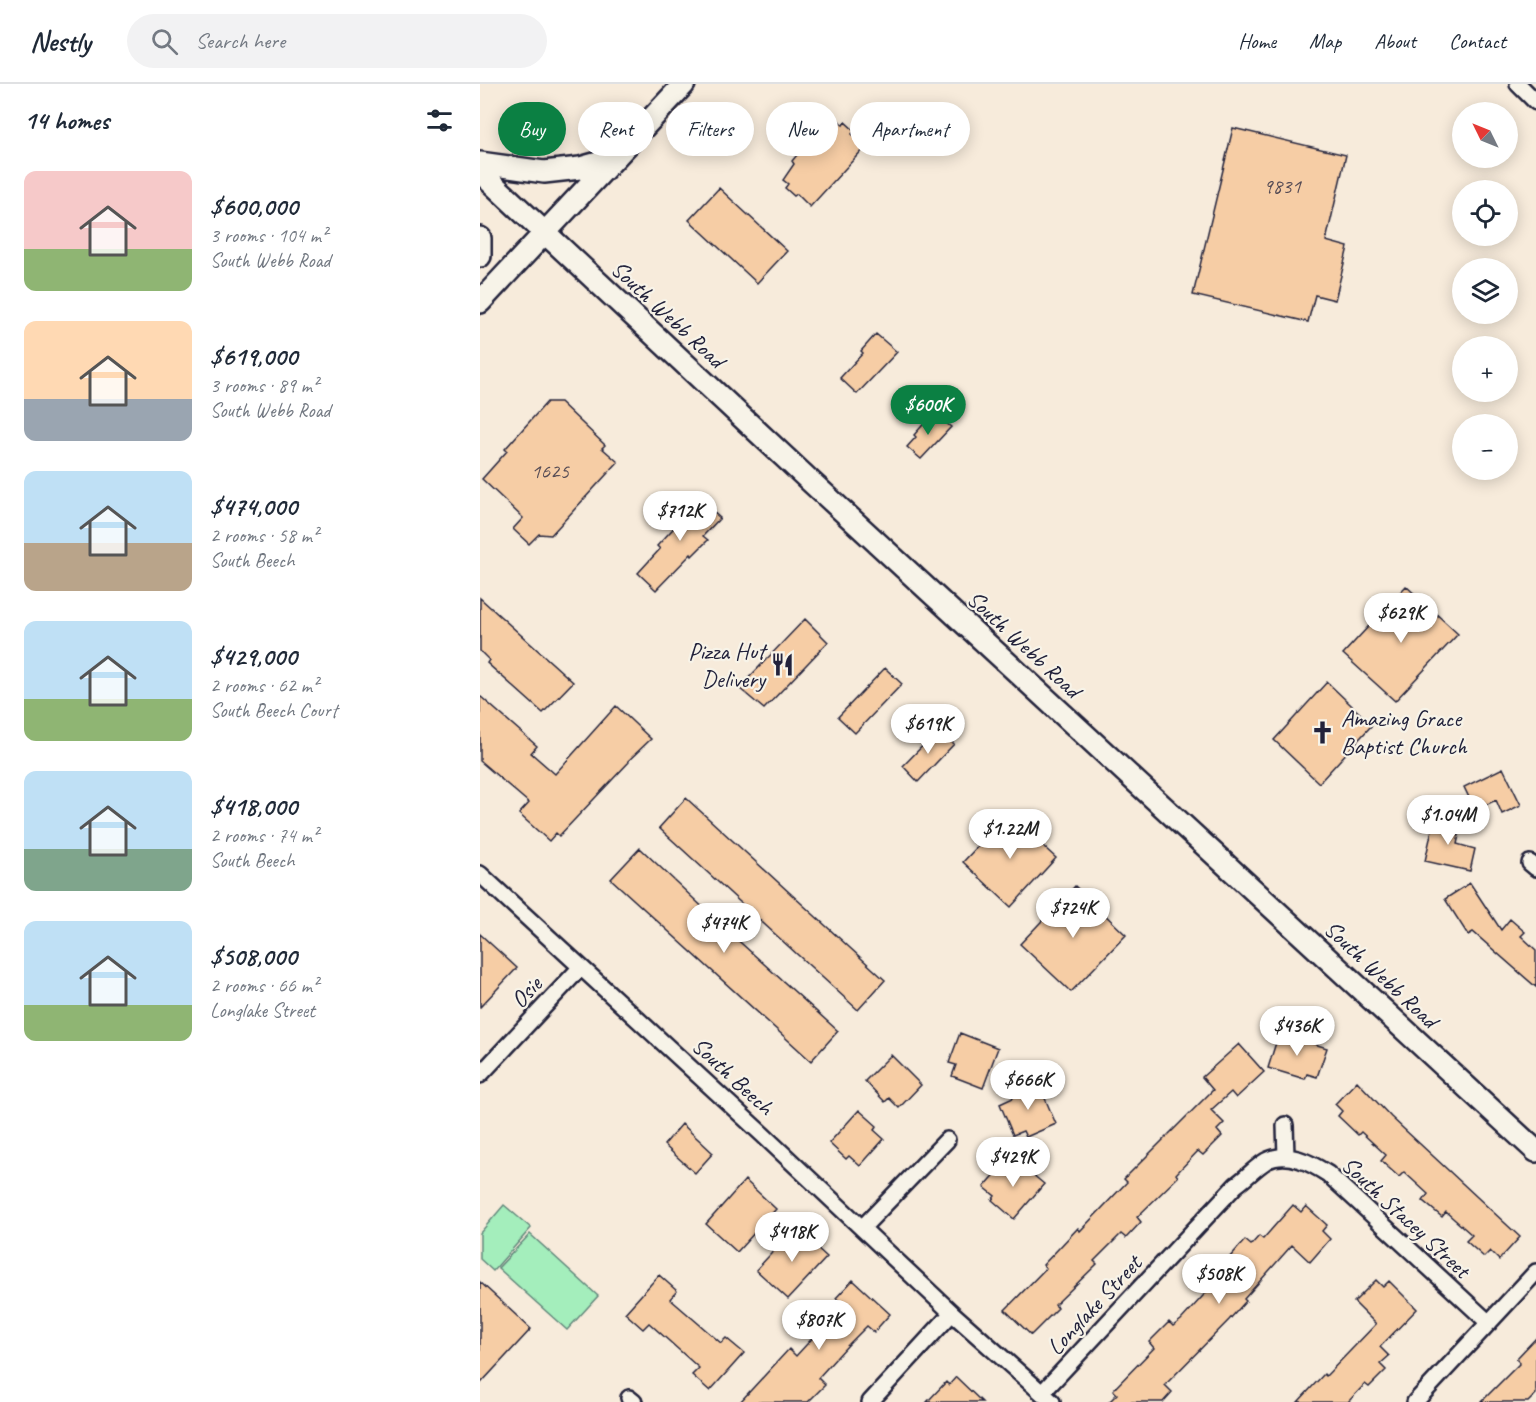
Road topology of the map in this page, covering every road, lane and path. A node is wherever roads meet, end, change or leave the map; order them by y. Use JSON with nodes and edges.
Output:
{"nodes":[{"id":1,"x":684,"y":84,"type":"edge"},
{"id":2,"x":1518,"y":84,"type":"edge"},
{"id":3,"x":1536,"y":102,"type":"edge"},
{"id":4,"x":613,"y":159,"type":"junction"},
{"id":5,"x":480,"y":163,"type":"edge"},
{"id":6,"x":480,"y":172,"type":"edge"},
{"id":7,"x":544,"y":232,"type":"junction"},
{"id":8,"x":480,"y":238,"type":"edge"},
{"id":9,"x":480,"y":256,"type":"edge"},
{"id":10,"x":480,"y":302,"type":"edge"},
{"id":11,"x":480,"y":874,"type":"edge"},
{"id":12,"x":581,"y":967,"type":"junction"},
{"id":13,"x":480,"y":1075,"type":"edge"},
{"id":14,"x":1285,"y":1125,"type":"dead end"},
{"id":15,"x":947,"y":1140,"type":"dead end"},
{"id":16,"x":1536,"y":1151,"type":"edge"},
{"id":17,"x":1286,"y":1156,"type":"junction"},
{"id":18,"x":862,"y":1228,"type":"junction"},
{"id":19,"x":1536,"y":1272,"type":"edge"},
{"id":20,"x":952,"y":1313,"type":"junction"},
{"id":21,"x":1489,"y":1323,"type":"junction"},
{"id":22,"x":1047,"y":1398,"type":"edge"},
{"id":23,"x":870,"y":1402,"type":"edge"},
{"id":24,"x":1415,"y":1402,"type":"edge"}],
"edges":[{"from":1,"to":4,"type":"main road"},
{"from":2,"to":3,"type":"street"},
{"from":4,"to":5,"type":"main road"},
{"from":4,"to":7,"type":"main road"},
{"from":6,"to":7,"type":"main road","name":"South Webb Road"},
{"from":7,"to":10,"type":"main road"},
{"from":7,"to":16,"type":"main road","name":"South Webb Road"},
{"from":8,"to":9,"type":"main road"},
{"from":11,"to":12,"type":"street","name":"South Beech"},
{"from":12,"to":13,"type":"street","name":"Osie"},
{"from":12,"to":18,"type":"street","name":"South Beech"},
{"from":14,"to":17,"type":"street"},
{"from":15,"to":18,"type":"street"},
{"from":17,"to":21,"type":"street","name":"South Stacey Street"},
{"from":17,"to":22,"type":"street","name":"Longlake Street"},
{"from":18,"to":20,"type":"street","name":"South Beech"},
{"from":19,"to":21,"type":"street"},
{"from":20,"to":22,"type":"street","name":"South Beech"},
{"from":20,"to":23,"type":"street"},
{"from":21,"to":24,"type":"street"}]}
